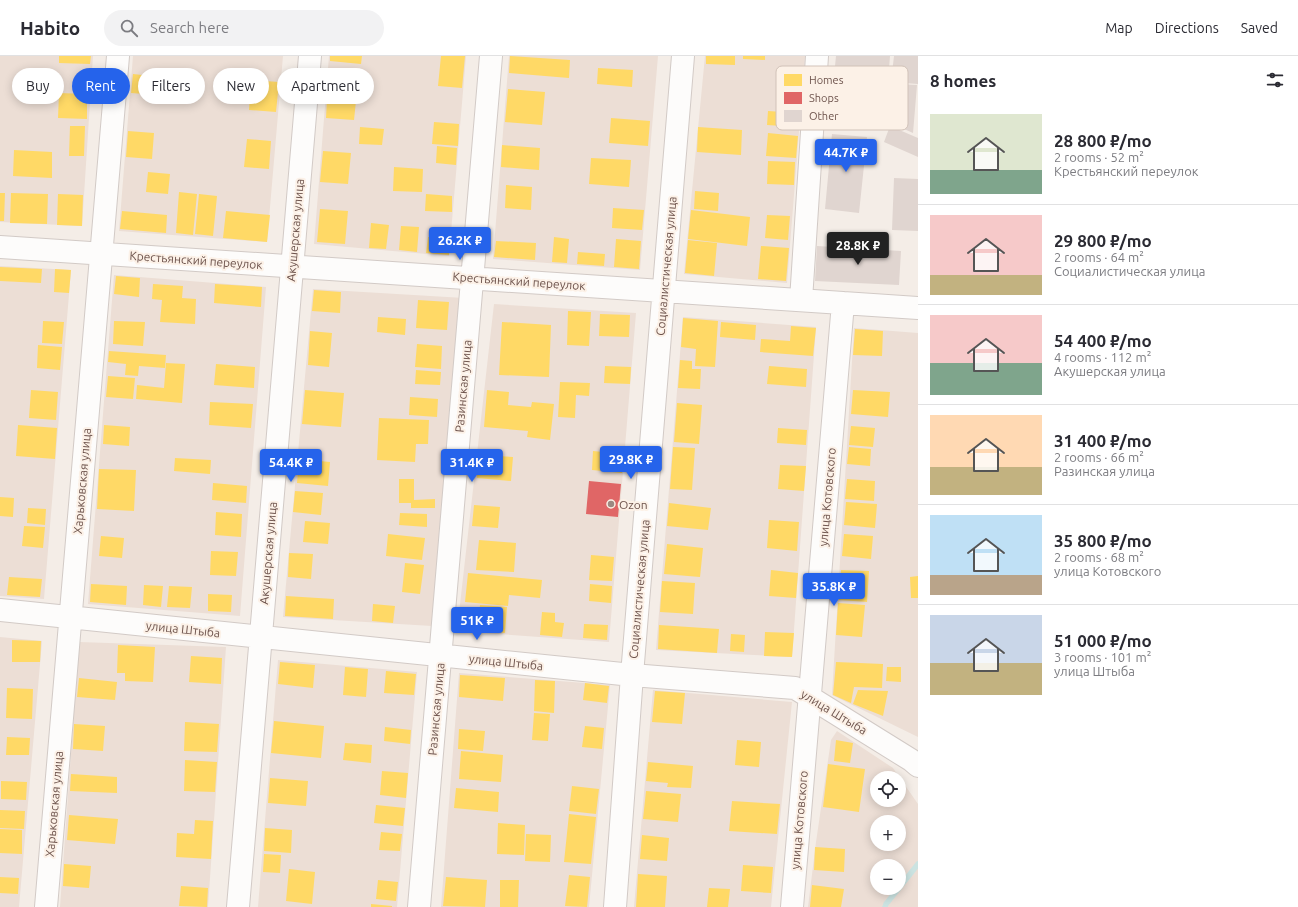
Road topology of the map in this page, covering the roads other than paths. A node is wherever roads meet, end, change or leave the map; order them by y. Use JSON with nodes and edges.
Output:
{"nodes":[{"id":1,"x":118,"y":56,"type":"edge"},
{"id":2,"x":310,"y":56,"type":"edge"},
{"id":3,"x":491,"y":56,"type":"edge"},
{"id":4,"x":683,"y":56,"type":"edge"},
{"id":5,"x":817,"y":56,"type":"edge"},
{"id":6,"x":816,"y":66,"type":"edge"},
{"id":7,"x":812,"y":130,"type":"edge"},
{"id":8,"x":0,"y":247,"type":"edge"},
{"id":9,"x":101,"y":254,"type":"junction"},
{"id":10,"x":292,"y":266,"type":"junction"},
{"id":11,"x":472,"y":278,"type":"junction"},
{"id":12,"x":664,"y":291,"type":"junction"},
{"id":13,"x":801,"y":300,"type":"junction"},
{"id":14,"x":843,"y":303,"type":"junction"},
{"id":15,"x":918,"y":308,"type":"edge"},
{"id":16,"x":0,"y":610,"type":"edge"},
{"id":17,"x":70,"y":617,"type":"junction"},
{"id":18,"x":261,"y":636,"type":"junction"},
{"id":19,"x":440,"y":654,"type":"junction"},
{"id":20,"x":632,"y":675,"type":"junction"},
{"id":21,"x":810,"y":697,"type":"junction"},
{"id":22,"x":918,"y":766,"type":"edge"},
{"id":23,"x":46,"y":907,"type":"edge"},
{"id":24,"x":238,"y":907,"type":"edge"},
{"id":25,"x":419,"y":907,"type":"edge"},
{"id":26,"x":615,"y":907,"type":"edge"},
{"id":27,"x":792,"y":907,"type":"edge"}],
"edges":[{"from":1,"to":9,"type":"street","name":"Харьковская улица"},
{"from":2,"to":10,"type":"street","name":"Акушерская улица"},
{"from":3,"to":11,"type":"street","name":"Разинская улица"},
{"from":4,"to":12,"type":"street","name":"Социалистическая улица"},
{"from":5,"to":6,"type":"street"},
{"from":7,"to":13,"type":"street"},
{"from":8,"to":9,"type":"street","name":"Крестьянский переулок"},
{"from":9,"to":10,"type":"street","name":"Крестьянский переулок"},
{"from":9,"to":17,"type":"street","name":"Харьковская улица"},
{"from":10,"to":11,"type":"street","name":"Крестьянский переулок"},
{"from":10,"to":18,"type":"street","name":"Акушерская улица"},
{"from":11,"to":12,"type":"street","name":"Крестьянский переулок"},
{"from":11,"to":19,"type":"street","name":"Разинская улица"},
{"from":12,"to":13,"type":"street","name":"Крестьянский переулок"},
{"from":12,"to":20,"type":"street","name":"Социалистическая улица"},
{"from":13,"to":14,"type":"street","name":"Крестьянский переулок"},
{"from":14,"to":15,"type":"street","name":"Крестьянский переулок"},
{"from":14,"to":21,"type":"street","name":"улица Котовского"},
{"from":16,"to":17,"type":"street","name":"улица Штыба"},
{"from":17,"to":18,"type":"street","name":"улица Штыба"},
{"from":17,"to":23,"type":"street","name":"Харьковская улица"},
{"from":18,"to":19,"type":"street","name":"улица Штыба"},
{"from":18,"to":24,"type":"street","name":"Акушерская улица"},
{"from":19,"to":20,"type":"street","name":"улица Штыба"},
{"from":19,"to":25,"type":"street","name":"Разинская улица"},
{"from":20,"to":21,"type":"street","name":"улица Штыба"},
{"from":20,"to":26,"type":"street","name":"Социалистическая улица"},
{"from":21,"to":22,"type":"street","name":"улица Штыба"},
{"from":21,"to":27,"type":"street","name":"улица Котовского"}]}
